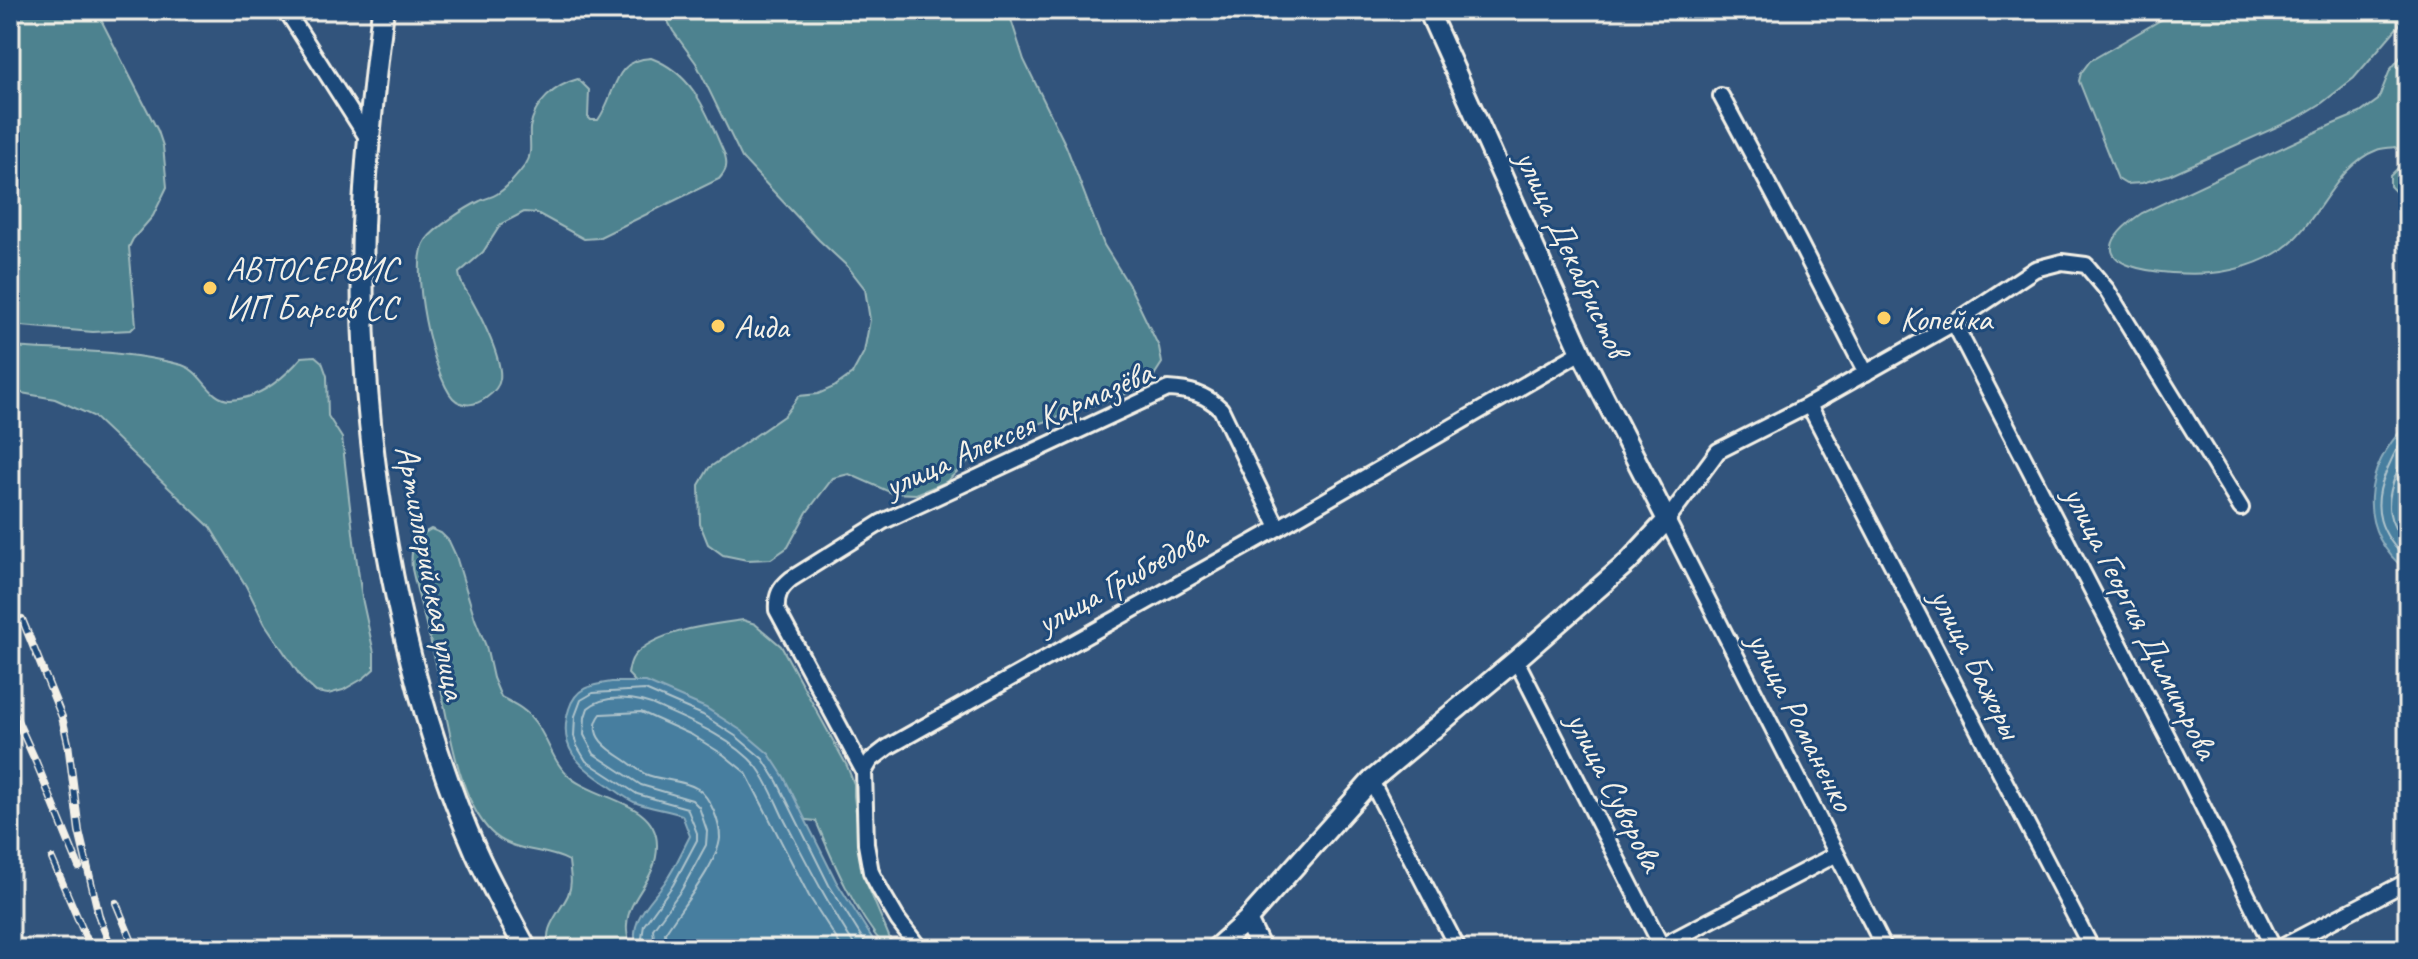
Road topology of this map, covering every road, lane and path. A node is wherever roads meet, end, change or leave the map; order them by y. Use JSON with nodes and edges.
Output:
{"nodes":[{"id":1,"x":286,"y":10,"type":"edge"},
{"id":2,"x":383,"y":10,"type":"edge"},
{"id":3,"x":1428,"y":10,"type":"edge"},
{"id":4,"x":1721,"y":96,"type":"dead end"},
{"id":5,"x":368,"y":139,"type":"junction"},
{"id":6,"x":1954,"y":323,"type":"junction"},
{"id":7,"x":1581,"y":352,"type":"junction"},
{"id":8,"x":1866,"y":373,"type":"junction"},
{"id":9,"x":1809,"y":405,"type":"junction"},
{"id":10,"x":2241,"y":508,"type":"dead end"},
{"id":11,"x":1667,"y":520,"type":"junction"},
{"id":12,"x":1278,"y":528,"type":"junction"},
{"id":13,"x":1516,"y":660,"type":"junction"},
{"id":14,"x":864,"y":772,"type":"junction"},
{"id":15,"x":1371,"y":781,"type":"junction"},
{"id":16,"x":1835,"y":855,"type":"junction"},
{"id":17,"x":2408,"y":881,"type":"edge"},
{"id":18,"x":1247,"y":920,"type":"junction"},
{"id":19,"x":1660,"y":948,"type":"edge"},
{"id":20,"x":526,"y":949,"type":"edge"},
{"id":21,"x":920,"y":949,"type":"edge"},
{"id":22,"x":1215,"y":949,"type":"edge"},
{"id":23,"x":1261,"y":949,"type":"edge"},
{"id":24,"x":1458,"y":949,"type":"edge"},
{"id":25,"x":1885,"y":949,"type":"edge"},
{"id":26,"x":2092,"y":949,"type":"edge"},
{"id":27,"x":2276,"y":949,"type":"edge"}],
"edges":[{"from":1,"to":5,"type":"street"},
{"from":2,"to":5,"type":"main road","name":"Артиллерийская улица"},
{"from":3,"to":7,"type":"street","name":"улица Декабристов"},
{"from":4,"to":8,"type":"street"},
{"from":5,"to":20,"type":"main road","name":"Артиллерийская улица"},
{"from":6,"to":8,"type":"street"},
{"from":6,"to":10,"type":"street"},
{"from":6,"to":27,"type":"street","name":"улица Георгия Димитрова"},
{"from":7,"to":11,"type":"street","name":"улица Декабристов"},
{"from":7,"to":12,"type":"street","name":"улица Грибоедова"},
{"from":8,"to":9,"type":"street"},
{"from":9,"to":11,"type":"street"},
{"from":9,"to":26,"type":"street","name":"улица Бажоры"},
{"from":11,"to":13,"type":"street"},
{"from":11,"to":16,"type":"street","name":"улица Романенко"},
{"from":12,"to":14,"type":"street","name":"улица Грибоедова"},
{"from":12,"to":14,"type":"street","name":"улица Алексея Кармазёва"},
{"from":13,"to":15,"type":"street"},
{"from":13,"to":19,"type":"street","name":"улица Суворова"},
{"from":14,"to":21,"type":"street"},
{"from":15,"to":18,"type":"street"},
{"from":15,"to":24,"type":"street"},
{"from":16,"to":19,"type":"street"},
{"from":16,"to":25,"type":"street","name":"улица Романенко"},
{"from":17,"to":27,"type":"street"},
{"from":18,"to":22,"type":"street"},
{"from":18,"to":23,"type":"street"}]}
